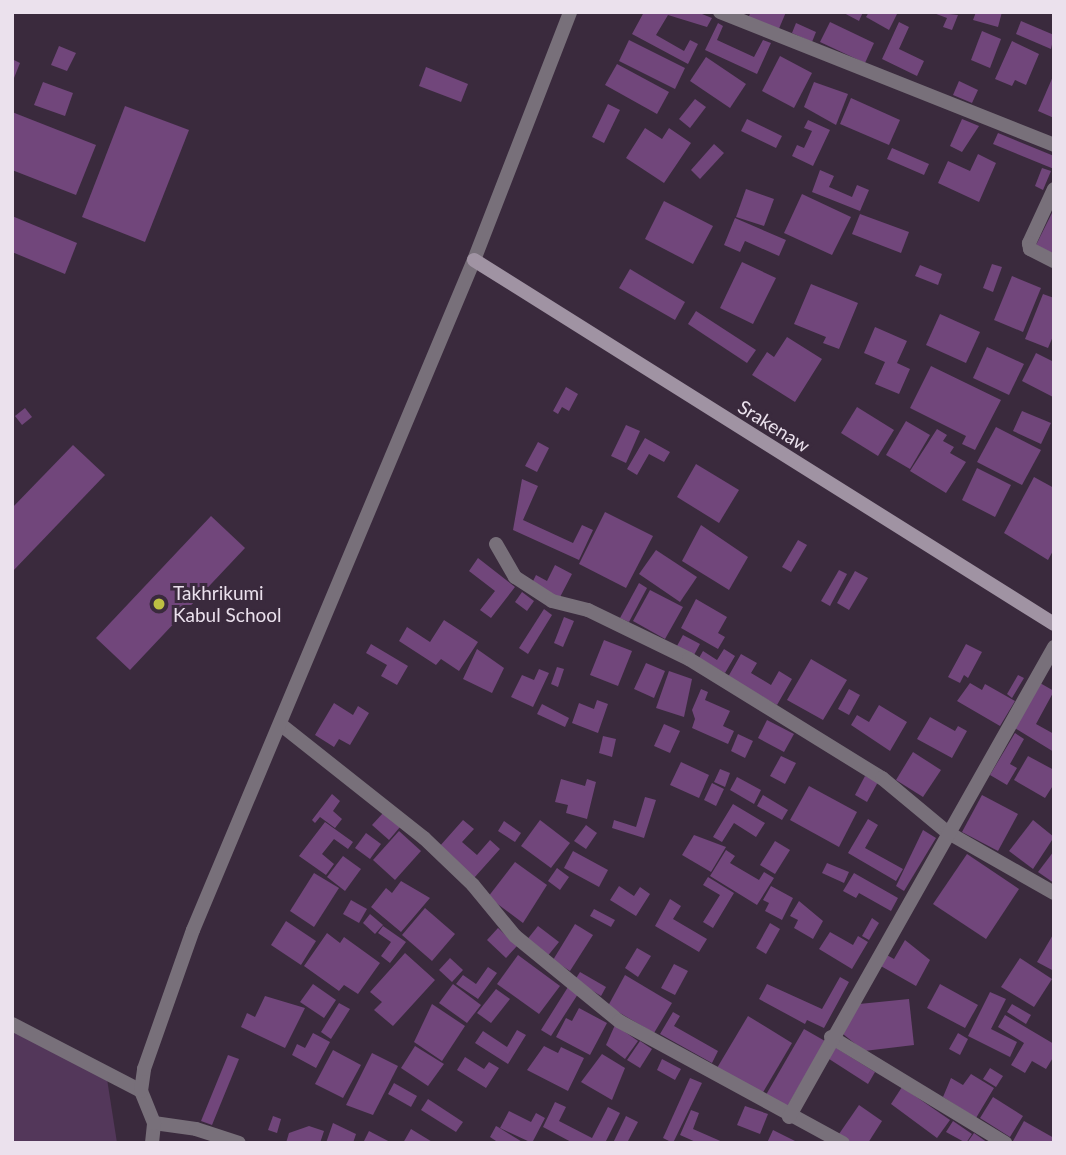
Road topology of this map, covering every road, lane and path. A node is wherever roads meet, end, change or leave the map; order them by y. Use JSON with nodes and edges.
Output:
{"nodes":[{"id":1,"x":570,"y":12,"type":"edge"},
{"id":2,"x":720,"y":12,"type":"edge"},
{"id":3,"x":1054,"y":145,"type":"edge"},
{"id":4,"x":1054,"y":189,"type":"edge"},
{"id":5,"x":474,"y":260,"type":"junction"},
{"id":6,"x":1054,"y":261,"type":"edge"},
{"id":7,"x":496,"y":544,"type":"dead end"},
{"id":8,"x":1054,"y":624,"type":"edge"},
{"id":9,"x":1054,"y":648,"type":"edge"},
{"id":10,"x":279,"y":724,"type":"junction"},
{"id":11,"x":947,"y":832,"type":"junction"},
{"id":12,"x":1054,"y":893,"type":"edge"},
{"id":13,"x":12,"y":1024,"type":"edge"},
{"id":14,"x":831,"y":1037,"type":"junction"},
{"id":15,"x":141,"y":1091,"type":"junction"},
{"id":16,"x":789,"y":1117,"type":"junction"},
{"id":17,"x":154,"y":1123,"type":"junction"},
{"id":18,"x":152,"y":1143,"type":"edge"},
{"id":19,"x":239,"y":1143,"type":"edge"},
{"id":20,"x":844,"y":1143,"type":"edge"},
{"id":21,"x":1005,"y":1143,"type":"edge"}],
"edges":[{"from":1,"to":5,"type":"street"},
{"from":2,"to":3,"type":"street"},
{"from":4,"to":6,"type":"street"},
{"from":5,"to":8,"type":"main road","name":"Srakenaw"},
{"from":5,"to":10,"type":"street"},
{"from":7,"to":11,"type":"street"},
{"from":9,"to":11,"type":"street"},
{"from":10,"to":15,"type":"street"},
{"from":10,"to":16,"type":"street"},
{"from":11,"to":12,"type":"street"},
{"from":11,"to":14,"type":"street"},
{"from":13,"to":15,"type":"street"},
{"from":14,"to":16,"type":"street"},
{"from":14,"to":21,"type":"street"},
{"from":15,"to":17,"type":"street"},
{"from":16,"to":20,"type":"street"},
{"from":17,"to":18,"type":"street"},
{"from":17,"to":19,"type":"street"}]}
